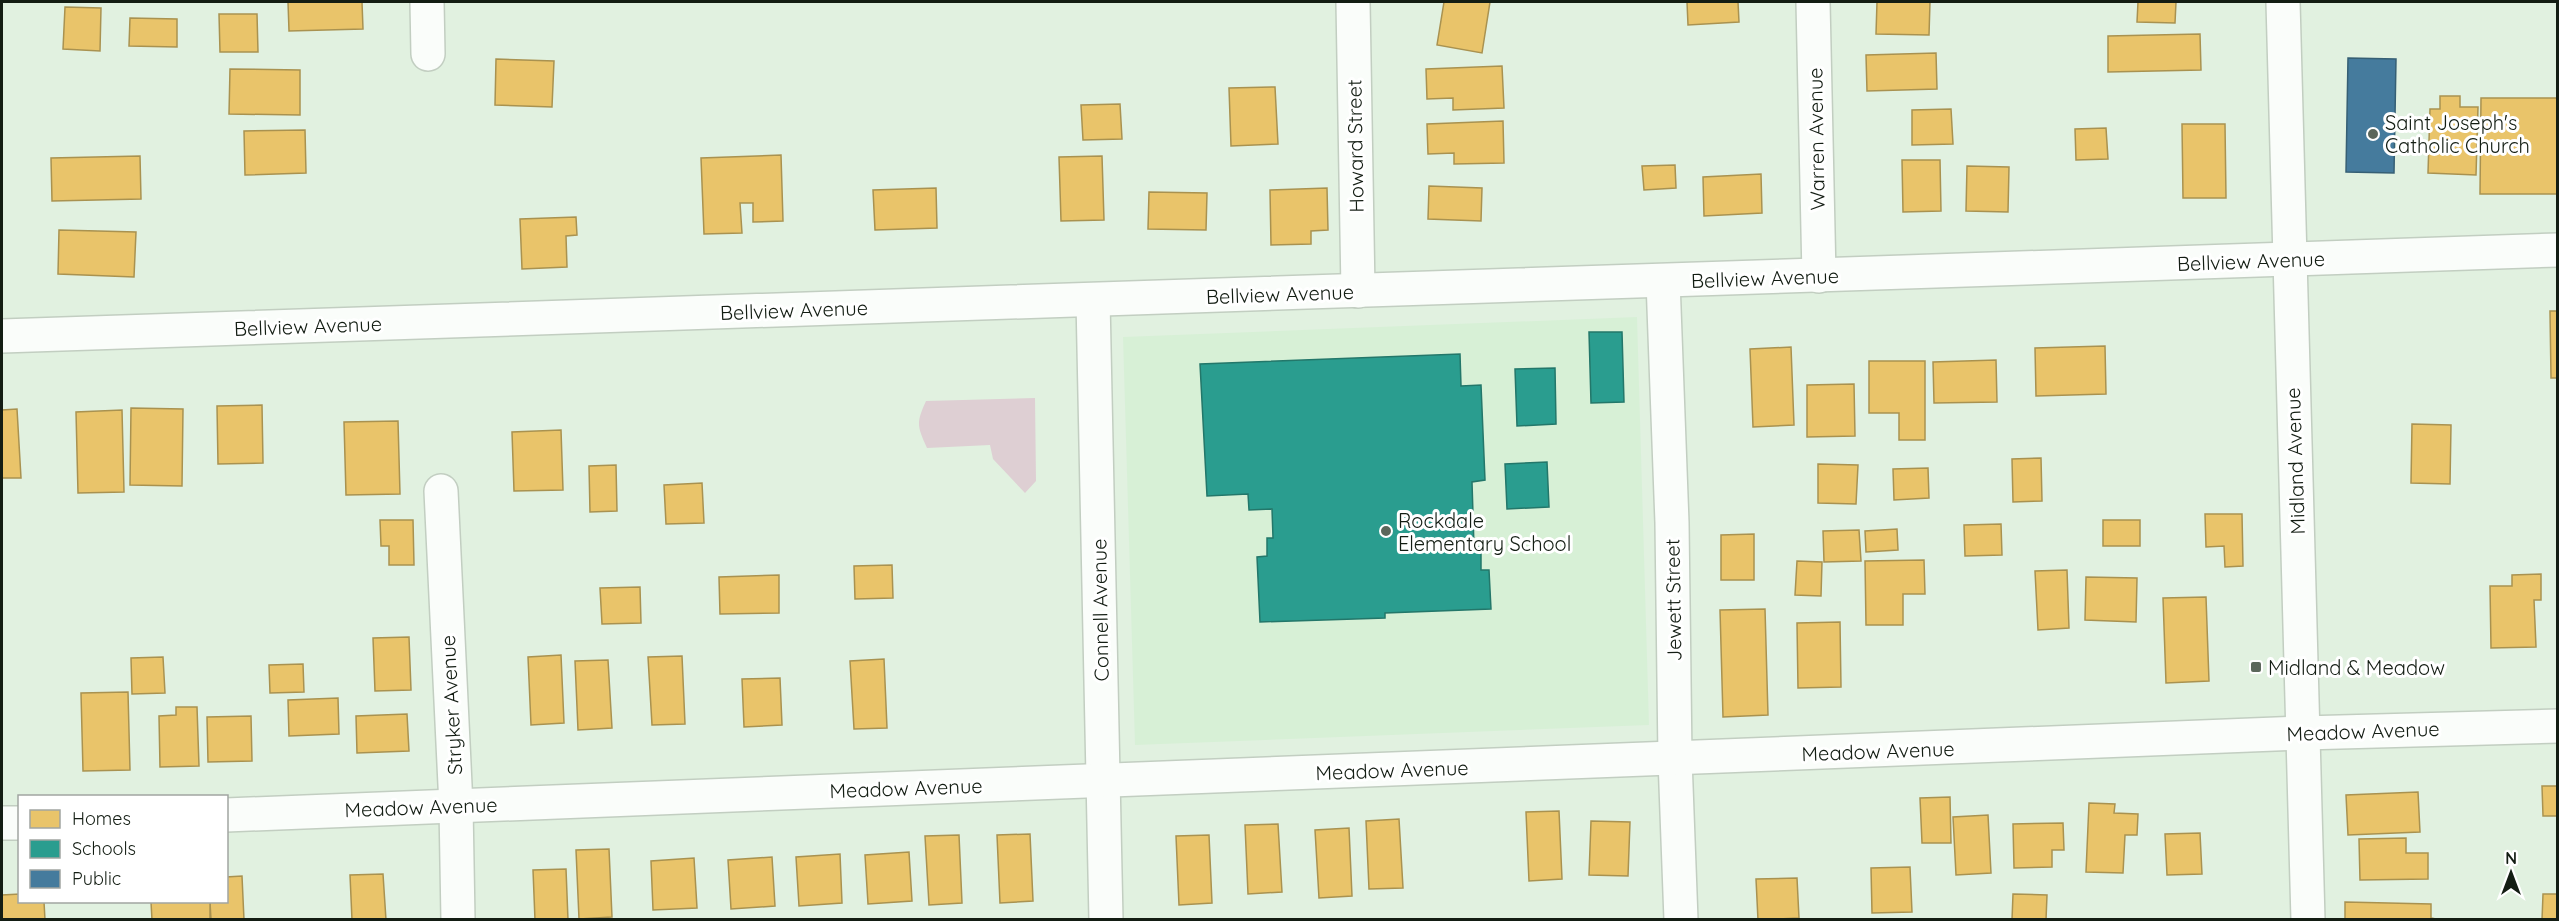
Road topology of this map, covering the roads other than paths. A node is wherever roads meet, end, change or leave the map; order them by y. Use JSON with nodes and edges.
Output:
{"nodes":[{"id":1,"x":427,"y":2,"type":"edge"},
{"id":2,"x":1353,"y":2,"type":"edge"},
{"id":3,"x":1813,"y":2,"type":"edge"},
{"id":4,"x":2283,"y":2,"type":"edge"},
{"id":5,"x":428,"y":54,"type":"dead end"},
{"id":6,"x":2558,"y":250,"type":"edge"},
{"id":7,"x":2289,"y":260,"type":"junction"},
{"id":8,"x":1819,"y":276,"type":"junction"},
{"id":9,"x":1663,"y":281,"type":"junction"},
{"id":10,"x":1358,"y":291,"type":"junction"},
{"id":11,"x":1093,"y":300,"type":"junction"},
{"id":12,"x":2,"y":336,"type":"edge"},
{"id":13,"x":441,"y":491,"type":"dead end"},
{"id":14,"x":2558,"y":726,"type":"edge"},
{"id":15,"x":2303,"y":733,"type":"junction"},
{"id":16,"x":1675,"y":759,"type":"junction"},
{"id":17,"x":1103,"y":781,"type":"junction"},
{"id":18,"x":456,"y":806,"type":"junction"},
{"id":19,"x":228,"y":815,"type":"edge"},
{"id":20,"x":2,"y":823,"type":"edge"},
{"id":21,"x":18,"y":823,"type":"edge"},
{"id":22,"x":458,"y":920,"type":"edge"},
{"id":23,"x":1106,"y":920,"type":"edge"},
{"id":24,"x":1681,"y":920,"type":"edge"},
{"id":25,"x":2308,"y":920,"type":"edge"}],
"edges":[{"from":1,"to":5,"type":"street"},
{"from":2,"to":10,"type":"street","name":"Howard Street"},
{"from":3,"to":8,"type":"street","name":"Warren Avenue"},
{"from":4,"to":7,"type":"street","name":"Midland Avenue"},
{"from":6,"to":7,"type":"street","name":"Bellview Avenue"},
{"from":7,"to":8,"type":"street","name":"Bellview Avenue"},
{"from":7,"to":15,"type":"street","name":"Midland Avenue"},
{"from":8,"to":9,"type":"street","name":"Bellview Avenue"},
{"from":9,"to":10,"type":"street","name":"Bellview Avenue"},
{"from":9,"to":16,"type":"street","name":"Jewett Street"},
{"from":10,"to":11,"type":"street","name":"Bellview Avenue"},
{"from":11,"to":12,"type":"street","name":"Bellview Avenue"},
{"from":11,"to":17,"type":"street","name":"Connell Avenue"},
{"from":13,"to":18,"type":"street","name":"Stryker Avenue"},
{"from":14,"to":15,"type":"street","name":"Meadow Avenue"},
{"from":15,"to":16,"type":"street","name":"Meadow Avenue"},
{"from":15,"to":25,"type":"street","name":"Midland Avenue"},
{"from":16,"to":17,"type":"street","name":"Meadow Avenue"},
{"from":16,"to":24,"type":"street","name":"Jewett Street"},
{"from":17,"to":18,"type":"street","name":"Meadow Avenue"},
{"from":17,"to":23,"type":"street","name":"Connell Avenue"},
{"from":18,"to":19,"type":"street","name":"Meadow Avenue"},
{"from":18,"to":22,"type":"street","name":"Stryker Avenue"},
{"from":20,"to":21,"type":"street"}]}
